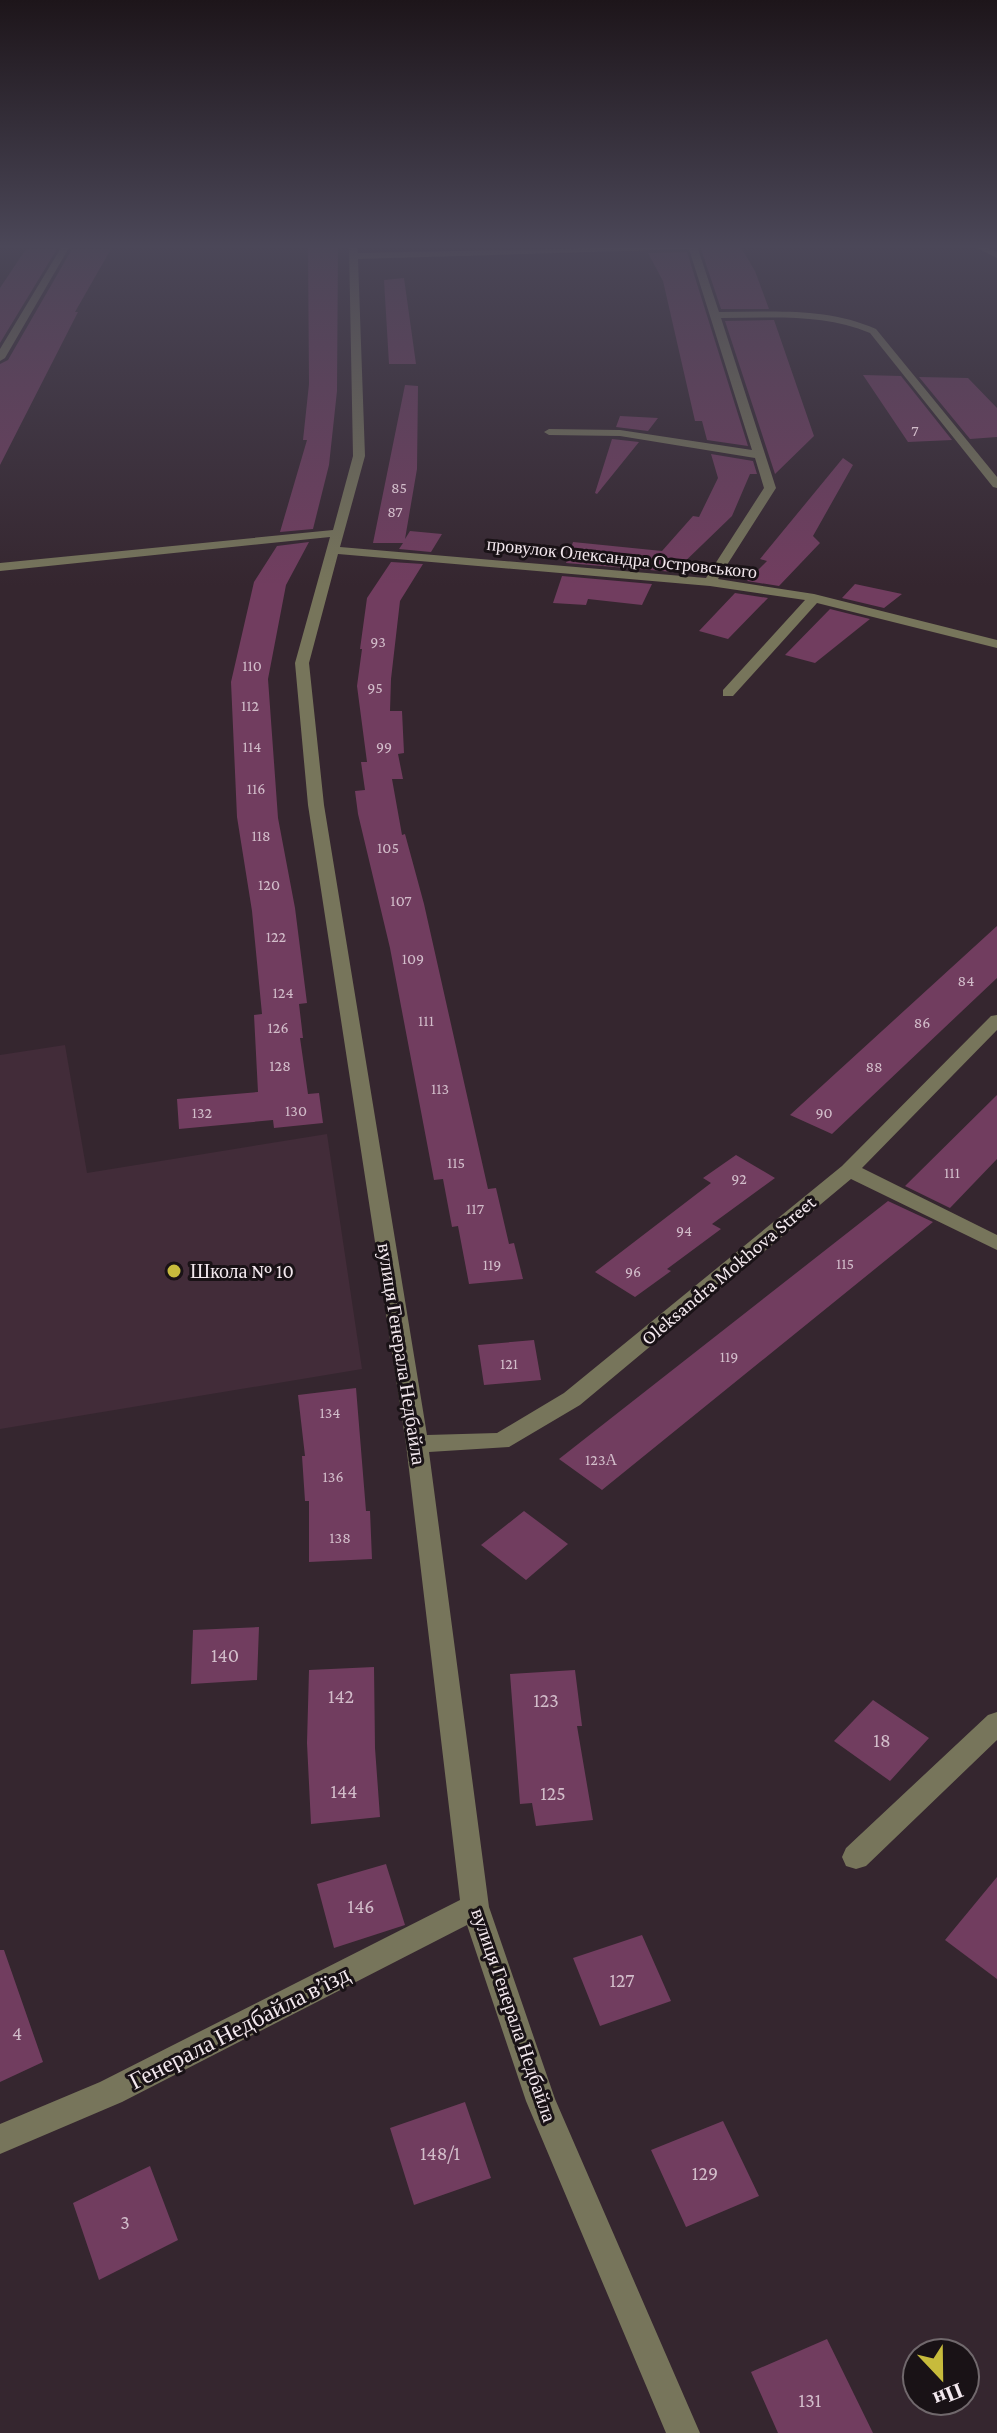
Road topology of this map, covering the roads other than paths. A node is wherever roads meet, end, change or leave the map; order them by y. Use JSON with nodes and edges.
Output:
{"nodes":[{"id":1,"x":357,"y":360,"type":"edge"},
{"id":2,"x":729,"y":360,"type":"edge"},
{"id":3,"x":896,"y":360,"type":"edge"},
{"id":4,"x":549,"y":432,"type":"dead end"},
{"id":5,"x":760,"y":455,"type":"junction"},
{"id":6,"x":997,"y":485,"type":"edge"},
{"id":7,"x":336,"y":542,"type":"junction"},
{"id":8,"x":0,"y":567,"type":"edge"},
{"id":9,"x":710,"y":582,"type":"junction"},
{"id":10,"x":814,"y":598,"type":"junction"},
{"id":11,"x":997,"y":644,"type":"edge"},
{"id":12,"x":728,"y":693,"type":"dead end"},
{"id":13,"x":997,"y":1020,"type":"edge"},
{"id":14,"x":849,"y":1170,"type":"junction"},
{"id":15,"x":997,"y":1243,"type":"edge"},
{"id":16,"x":417,"y":1444,"type":"junction"},
{"id":17,"x":997,"y":1723,"type":"edge"},
{"id":18,"x":856,"y":1857,"type":"dead end"},
{"id":19,"x":475,"y":1907,"type":"junction"},
{"id":20,"x":0,"y":2139,"type":"edge"},
{"id":21,"x":683,"y":2433,"type":"edge"}],
"edges":[{"from":1,"to":7,"type":"street","name":"вулиця Генерала Недбайла"},
{"from":2,"to":5,"type":"street"},
{"from":3,"to":6,"type":"street"},
{"from":4,"to":5,"type":"street"},
{"from":5,"to":9,"type":"street"},
{"from":7,"to":8,"type":"street","name":"провулок Олександра Островського"},
{"from":7,"to":9,"type":"street","name":"провулок Олександра Островського"},
{"from":7,"to":16,"type":"street","name":"вулиця Генерала Недбайла"},
{"from":9,"to":10,"type":"street","name":"провулок Олександра Островського"},
{"from":10,"to":11,"type":"street","name":"провулок Олександра Островського"},
{"from":10,"to":12,"type":"street"},
{"from":13,"to":14,"type":"street","name":"Oleksandra Mokhova Street"},
{"from":14,"to":15,"type":"street"},
{"from":14,"to":16,"type":"street","name":"Oleksandra Mokhova Street"},
{"from":16,"to":19,"type":"street","name":"вулиця Генерала Недбайла"},
{"from":17,"to":18,"type":"street"},
{"from":19,"to":20,"type":"street","name":"Генерала Недбайла в’їзд"},
{"from":19,"to":21,"type":"street","name":"вулиця Генерала Недбайла"}]}
